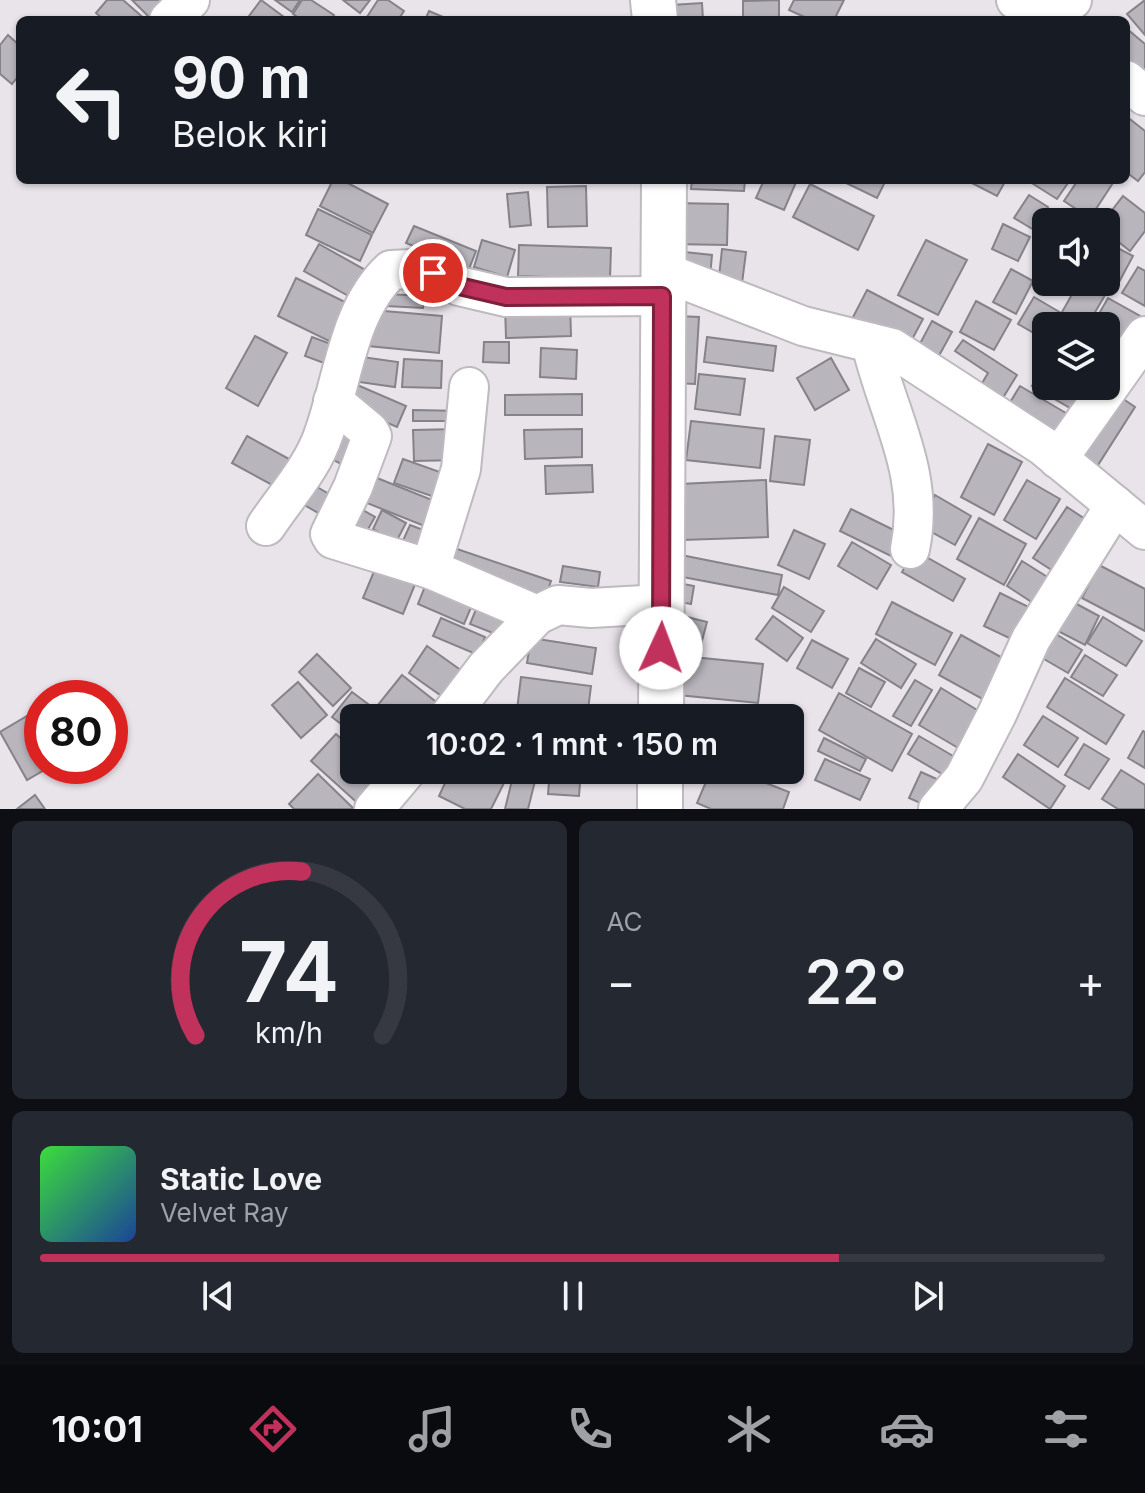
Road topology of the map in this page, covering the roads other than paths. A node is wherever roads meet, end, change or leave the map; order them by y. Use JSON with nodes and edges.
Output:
{"nodes":[{"id":1,"x":190,"y":0,"type":"edge"},
{"id":2,"x":173,"y":16,"type":"edge"},
{"id":3,"x":664,"y":184,"type":"edge"},
{"id":4,"x":663,"y":284,"type":"junction"},
{"id":5,"x":1145,"y":336,"type":"edge"},
{"id":6,"x":871,"y":343,"type":"junction"},
{"id":7,"x":469,"y":387,"type":"dead end"},
{"id":8,"x":333,"y":401,"type":"junction"},
{"id":9,"x":1058,"y":459,"type":"junction"},
{"id":10,"x":1115,"y":505,"type":"junction"},
{"id":11,"x":266,"y":526,"type":"dead end"},
{"id":12,"x":1145,"y":530,"type":"edge"},
{"id":13,"x":910,"y":549,"type":"dead end"},
{"id":14,"x":430,"y":569,"type":"junction"},
{"id":15,"x":662,"y":604,"type":"junction"},
{"id":16,"x":537,"y":615,"type":"junction"},
{"id":17,"x":459,"y":704,"type":"edge"},
{"id":18,"x":661,"y":704,"type":"edge"},
{"id":19,"x":395,"y":784,"type":"edge"},
{"id":20,"x":660,"y":784,"type":"edge"},
{"id":21,"x":374,"y":809,"type":"edge"},
{"id":22,"x":660,"y":809,"type":"edge"},
{"id":23,"x":938,"y":809,"type":"edge"}],
"edges":[{"from":1,"to":2,"type":"street"},
{"from":3,"to":4,"type":"highway"},
{"from":4,"to":6,"type":"street"},
{"from":4,"to":8,"type":"street"},
{"from":4,"to":15,"type":"highway"},
{"from":5,"to":9,"type":"street"},
{"from":6,"to":9,"type":"street"},
{"from":6,"to":13,"type":"street"},
{"from":7,"to":14,"type":"street"},
{"from":8,"to":11,"type":"street"},
{"from":8,"to":14,"type":"street"},
{"from":9,"to":10,"type":"street"},
{"from":10,"to":12,"type":"street"},
{"from":10,"to":23,"type":"street"},
{"from":14,"to":16,"type":"street"},
{"from":15,"to":16,"type":"street"},
{"from":15,"to":18,"type":"highway"},
{"from":16,"to":17,"type":"street"},
{"from":19,"to":21,"type":"street"},
{"from":20,"to":22,"type":"highway"}]}
